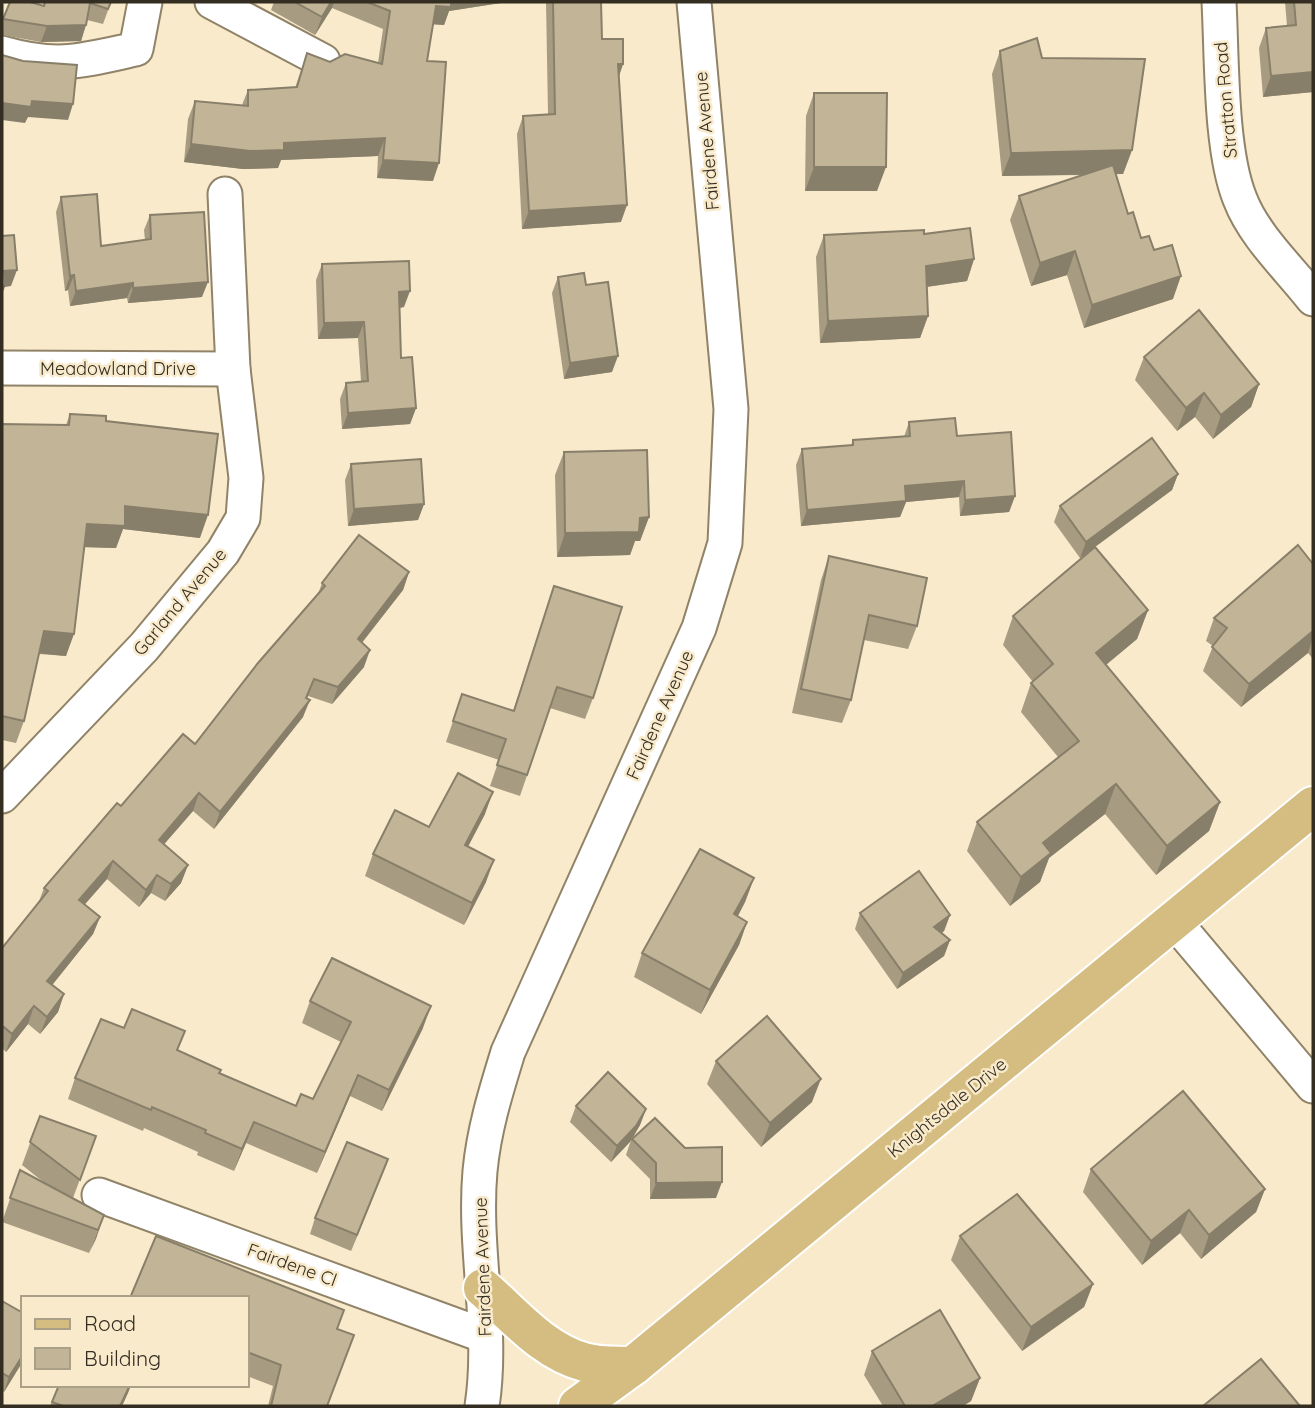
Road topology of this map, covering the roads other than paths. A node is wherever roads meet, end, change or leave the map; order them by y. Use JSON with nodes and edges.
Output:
{"nodes":[{"id":1,"x":145,"y":2,"type":"edge"},
{"id":2,"x":694,"y":2,"type":"edge"},
{"id":3,"x":1219,"y":2,"type":"edge"},
{"id":4,"x":231,"y":6,"type":"edge"},
{"id":5,"x":2,"y":53,"type":"edge"},
{"id":6,"x":323,"y":61,"type":"edge"},
{"id":7,"x":225,"y":194,"type":"dead end"},
{"id":8,"x":1313,"y":299,"type":"edge"},
{"id":9,"x":2,"y":368,"type":"edge"},
{"id":10,"x":233,"y":369,"type":"junction"},
{"id":11,"x":2,"y":796,"type":"edge"},
{"id":12,"x":1313,"y":806,"type":"edge"},
{"id":13,"x":1174,"y":921,"type":"junction"},
{"id":14,"x":1313,"y":1086,"type":"edge"},
{"id":15,"x":99,"y":1195,"type":"dead end"},
{"id":16,"x":483,"y":1289,"type":"junction"},
{"id":17,"x":485,"y":1336,"type":"junction"},
{"id":18,"x":633,"y":1366,"type":"junction"},
{"id":19,"x":482,"y":1406,"type":"edge"},
{"id":20,"x":578,"y":1406,"type":"edge"}],
"edges":[{"from":1,"to":5,"type":"street"},
{"from":2,"to":16,"type":"street","name":"Fairdene Avenue"},
{"from":3,"to":8,"type":"street","name":"Stratton Road"},
{"from":4,"to":6,"type":"street"},
{"from":7,"to":10,"type":"street","name":"Garland Avenue"},
{"from":9,"to":10,"type":"street","name":"Meadowland Drive"},
{"from":10,"to":11,"type":"street","name":"Garland Avenue"},
{"from":12,"to":13,"type":"main road","name":"Knightsdale Drive"},
{"from":13,"to":14,"type":"street"},
{"from":13,"to":18,"type":"main road","name":"Knightsdale Drive"},
{"from":15,"to":17,"type":"street","name":"Fairdene Cl"},
{"from":16,"to":17,"type":"street","name":"Fairdene Avenue"},
{"from":16,"to":18,"type":"main road"},
{"from":17,"to":19,"type":"street","name":"Fairdene Avenue"},
{"from":18,"to":20,"type":"main road","name":"Knightsdale Drive"}]}
